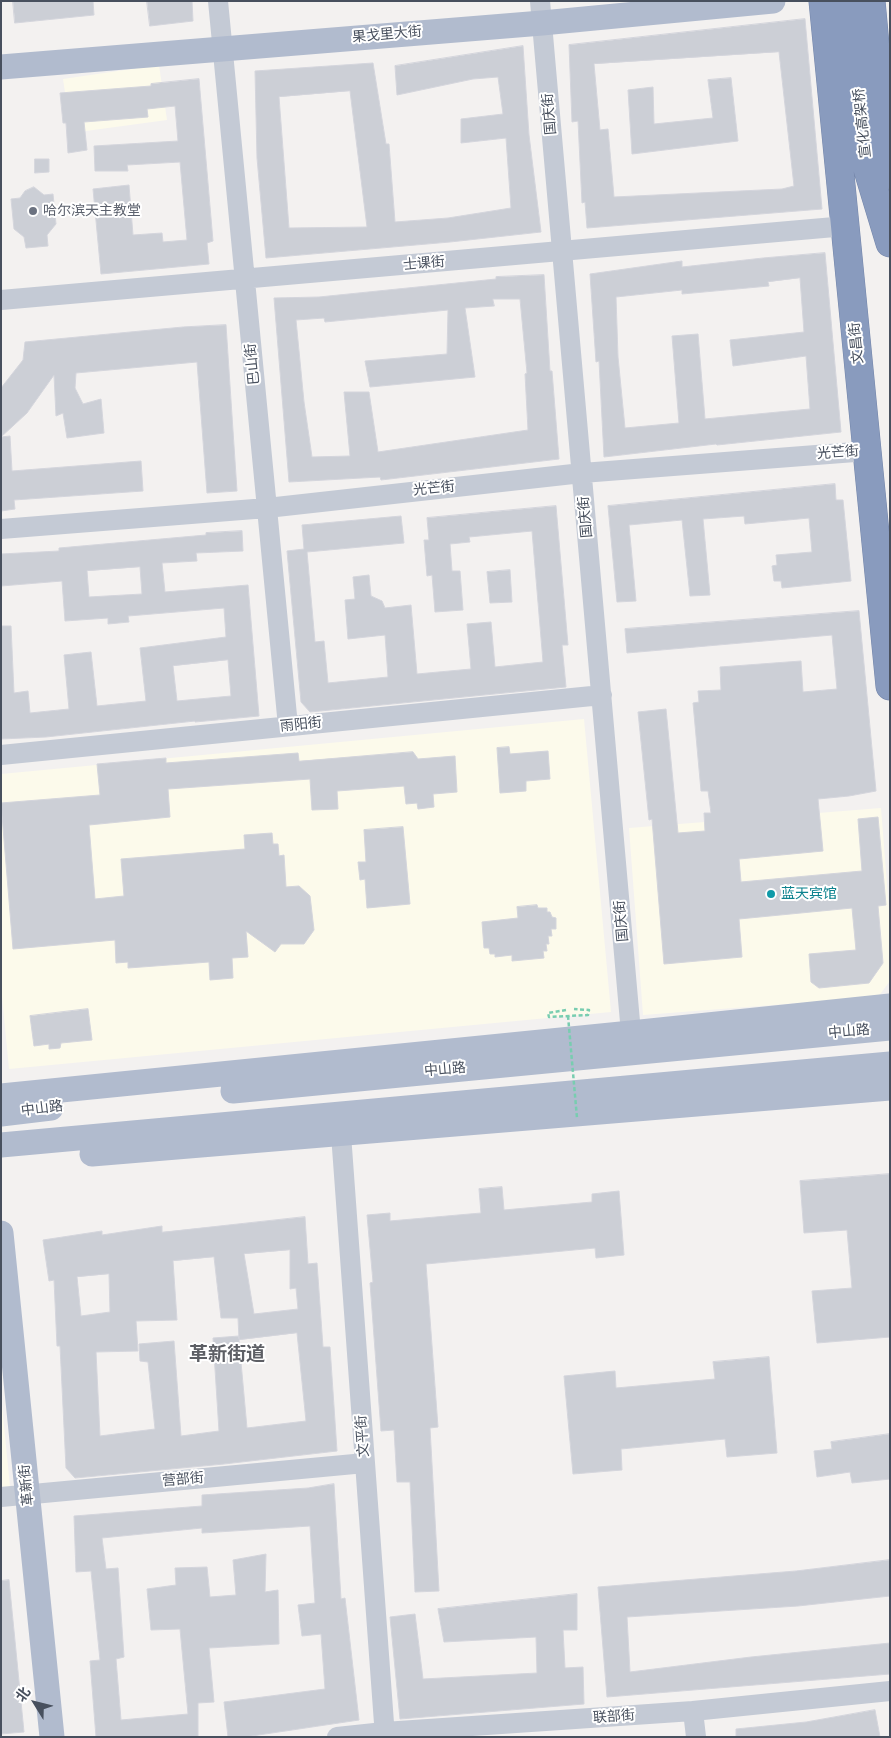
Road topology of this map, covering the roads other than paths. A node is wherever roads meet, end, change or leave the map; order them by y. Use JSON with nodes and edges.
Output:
{"nodes":[{"id":1,"x":218,"y":1,"type":"edge"},
{"id":2,"x":602,"y":1,"type":"edge"},
{"id":3,"x":773,"y":1,"type":"edge"},
{"id":4,"x":823,"y":1,"type":"edge"},
{"id":5,"x":850,"y":1,"type":"edge"},
{"id":6,"x":871,"y":1,"type":"edge"},
{"id":7,"x":541,"y":10,"type":"edge"},
{"id":8,"x":222,"y":40,"type":"junction"},
{"id":9,"x":1,"y":53,"type":"edge"},
{"id":10,"x":1,"y":67,"type":"edge"},
{"id":11,"x":890,"y":204,"type":"edge"},
{"id":12,"x":846,"y":226,"type":"junction"},
{"id":13,"x":890,"y":243,"type":"edge"},
{"id":14,"x":562,"y":251,"type":"junction"},
{"id":15,"x":245,"y":279,"type":"junction"},
{"id":16,"x":851,"y":279,"type":"junction"},
{"id":17,"x":1,"y":300,"type":"edge"},
{"id":18,"x":868,"y":451,"type":"junction"},
{"id":19,"x":582,"y":473,"type":"junction"},
{"id":20,"x":890,"y":490,"type":"edge"},
{"id":21,"x":267,"y":508,"type":"junction"},
{"id":22,"x":1,"y":529,"type":"edge"},
{"id":23,"x":890,"y":686,"type":"edge"},
{"id":24,"x":602,"y":695,"type":"junction"},
{"id":25,"x":288,"y":726,"type":"junction"},
{"id":26,"x":1,"y":755,"type":"edge"},
{"id":27,"x":890,"y":1006,"type":"edge"},
{"id":28,"x":890,"y":1028,"type":"edge"},
{"id":29,"x":632,"y":1033,"type":"junction"},
{"id":30,"x":890,"y":1064,"type":"edge"},
{"id":31,"x":890,"y":1088,"type":"edge"},
{"id":32,"x":1,"y":1096,"type":"edge"},
{"id":33,"x":1,"y":1114,"type":"edge"},
{"id":34,"x":341,"y":1134,"type":"junction"},
{"id":35,"x":1,"y":1145,"type":"edge"},
{"id":36,"x":1,"y":1161,"type":"edge"},
{"id":37,"x":1,"y":1233,"type":"edge"},
{"id":38,"x":365,"y":1463,"type":"junction"},
{"id":39,"x":28,"y":1495,"type":"junction"},
{"id":40,"x":1,"y":1497,"type":"edge"},
{"id":41,"x":890,"y":1691,"type":"edge"},
{"id":42,"x":693,"y":1711,"type":"junction"},
{"id":43,"x":384,"y":1734,"type":"edge"},
{"id":44,"x":52,"y":1737,"type":"edge"},
{"id":45,"x":337,"y":1737,"type":"edge"},
{"id":46,"x":696,"y":1737,"type":"edge"}],
"edges":[{"from":1,"to":8,"type":"street","name":"巴山街"},
{"from":2,"to":7,"type":"main road","name":"果戈里大街"},
{"from":3,"to":7,"type":"main road","name":"果戈里大街"},
{"from":4,"to":12,"type":"highway","name":"文昌街"},
{"from":5,"to":13,"type":"highway","name":"宣化高架桥"},
{"from":6,"to":11,"type":"highway"},
{"from":7,"to":8,"type":"main road","name":"果戈里大街"},
{"from":7,"to":14,"type":"street","name":"国庆街"},
{"from":8,"to":9,"type":"main road","name":"果戈里大街"},
{"from":8,"to":10,"type":"main road","name":"果戈里大街"},
{"from":8,"to":15,"type":"street","name":"巴山街"},
{"from":12,"to":14,"type":"street","name":"士课街"},
{"from":12,"to":16,"type":"highway","name":"文昌街"},
{"from":14,"to":15,"type":"street","name":"士课街"},
{"from":14,"to":19,"type":"street","name":"国庆街"},
{"from":15,"to":17,"type":"street","name":"士课街"},
{"from":15,"to":21,"type":"street","name":"巴山街"},
{"from":16,"to":18,"type":"highway","name":"文昌街"},
{"from":16,"to":20,"type":"highway"},
{"from":18,"to":19,"type":"street","name":"光芒街"},
{"from":18,"to":23,"type":"highway","name":"文昌街"},
{"from":19,"to":21,"type":"street","name":"光芒街"},
{"from":19,"to":24,"type":"street","name":"国庆街"},
{"from":21,"to":22,"type":"street","name":"光芒街"},
{"from":21,"to":25,"type":"street","name":"巴山街"},
{"from":24,"to":25,"type":"street","name":"雨阳街"},
{"from":24,"to":29,"type":"street","name":"国庆街"},
{"from":25,"to":26,"type":"street","name":"雨阳街"},
{"from":27,"to":29,"type":"main road"},
{"from":28,"to":33,"type":"main road","name":"中山路"},
{"from":29,"to":32,"type":"main road"},
{"from":30,"to":35,"type":"main road"},
{"from":31,"to":34,"type":"main road"},
{"from":34,"to":36,"type":"main road"},
{"from":34,"to":38,"type":"street","name":"文平街"},
{"from":37,"to":39,"type":"main road","name":"革新街"},
{"from":38,"to":39,"type":"street","name":"营部街"},
{"from":38,"to":43,"type":"street","name":"文平街"},
{"from":39,"to":40,"type":"street","name":"营部街"},
{"from":39,"to":44,"type":"main road","name":"革新街"},
{"from":41,"to":42,"type":"street","name":"联部街"},
{"from":42,"to":43,"type":"street","name":"联部街"},
{"from":42,"to":46,"type":"street"},
{"from":43,"to":45,"type":"street","name":"联部街"}]}
